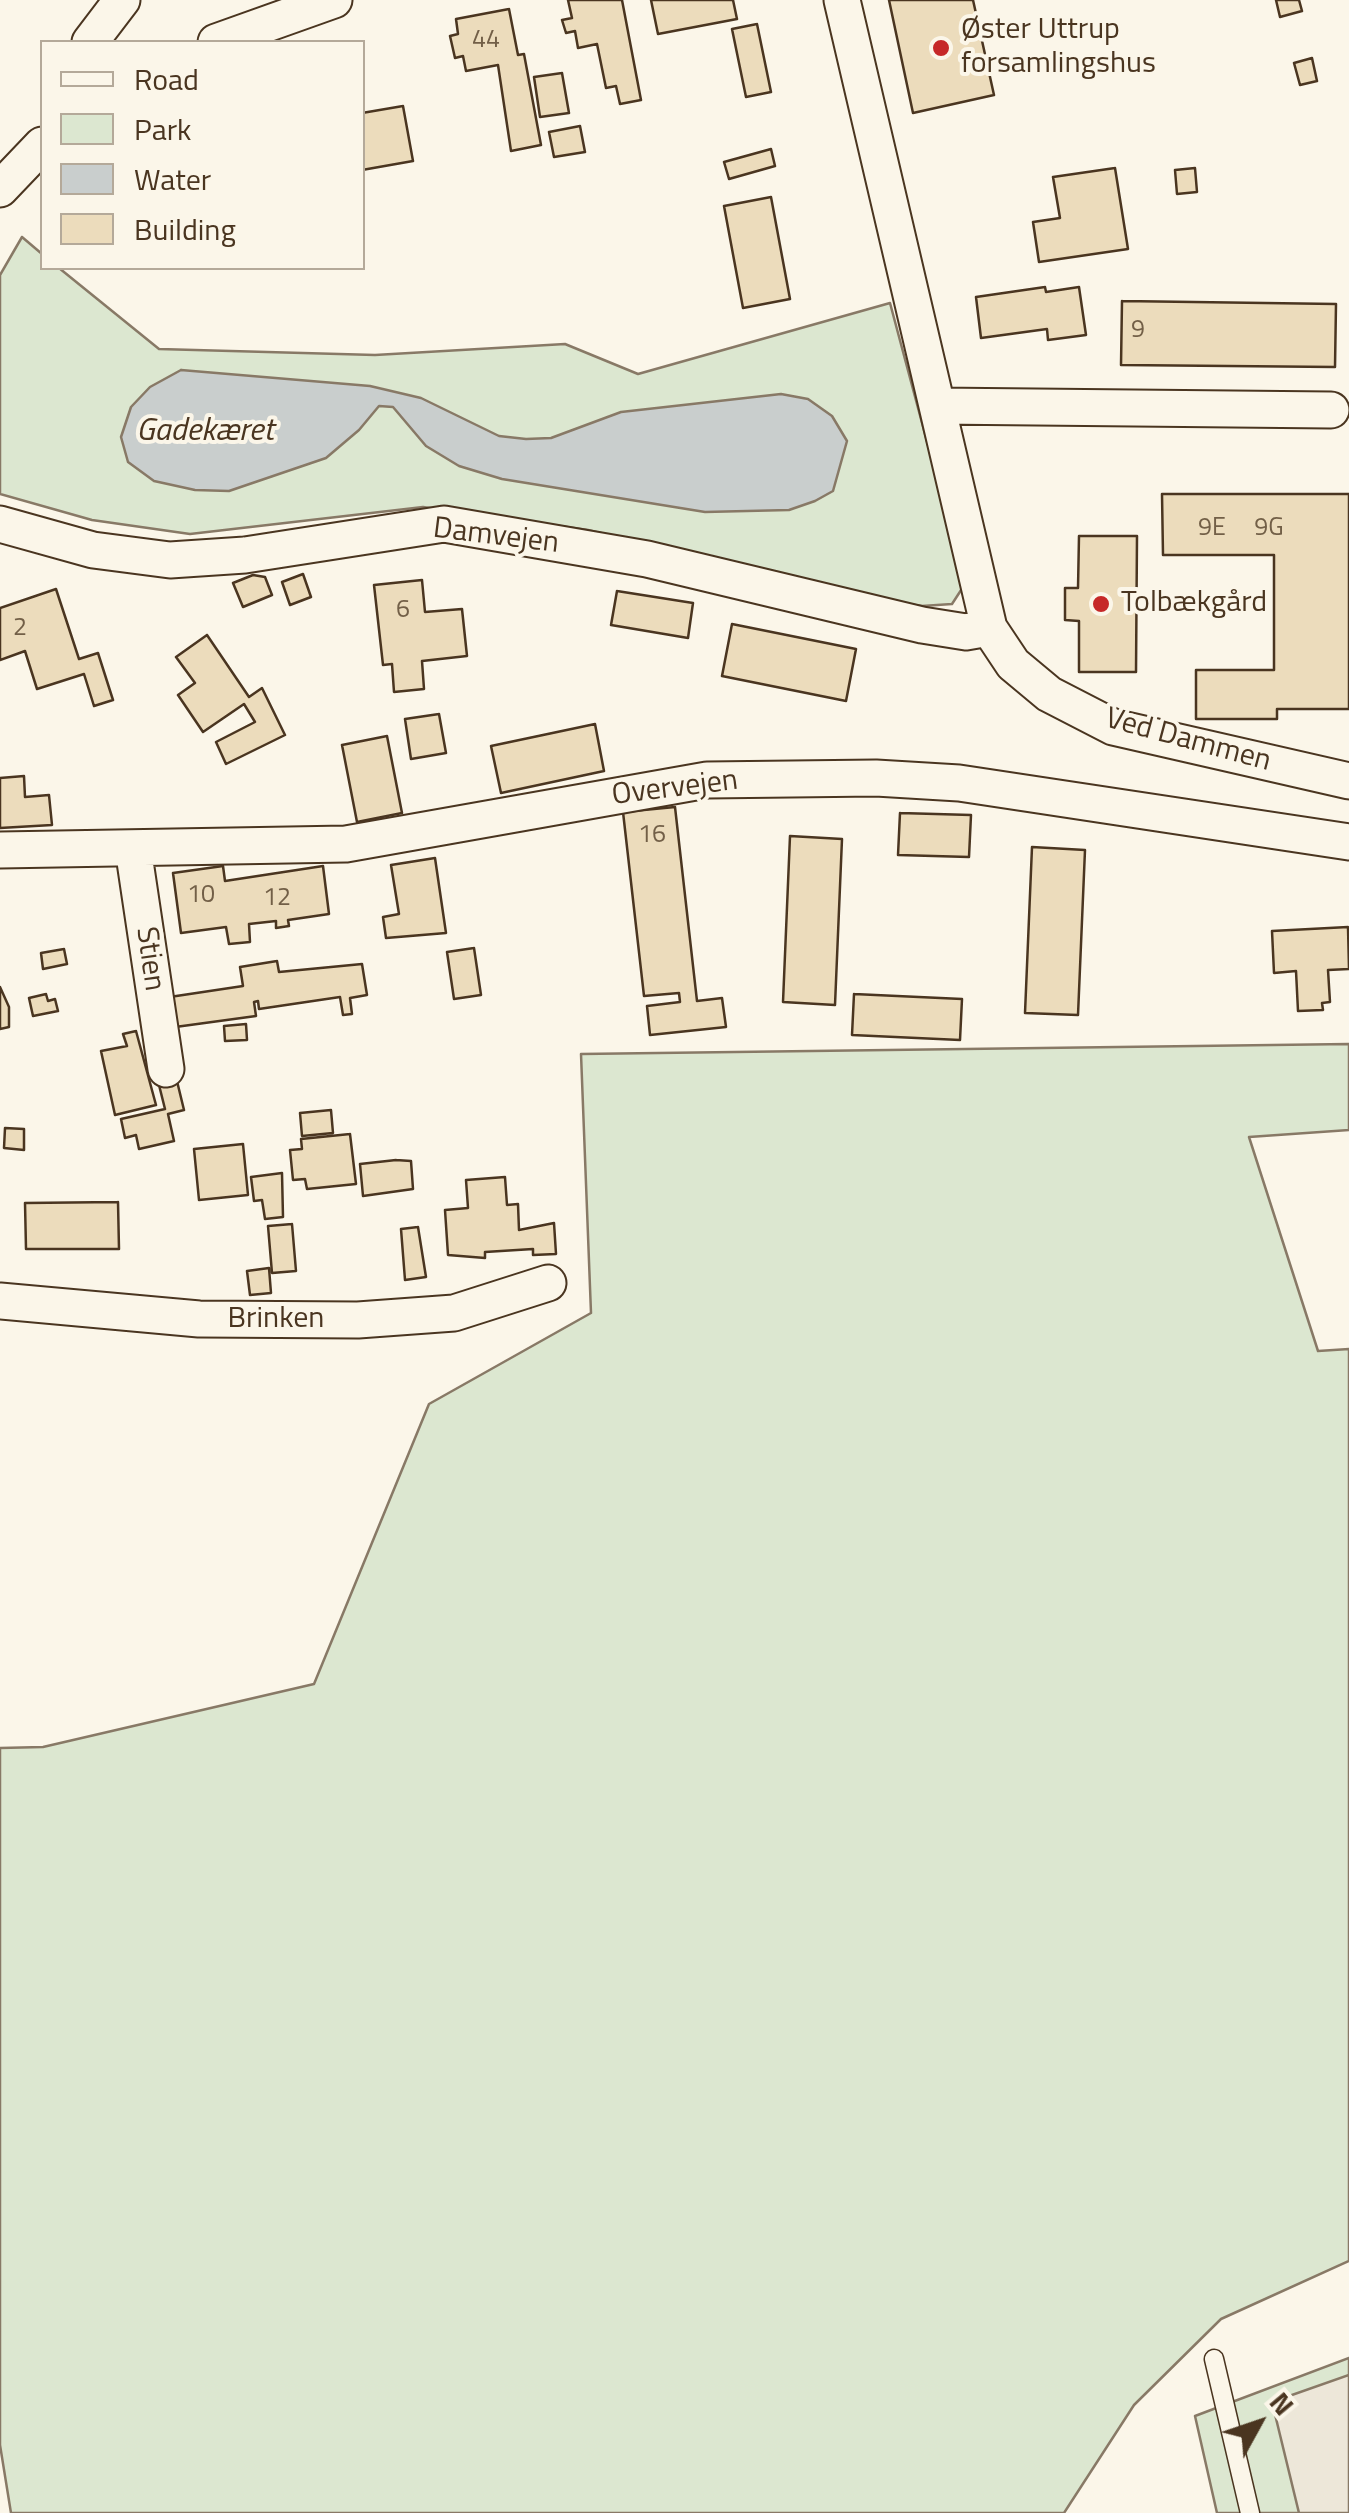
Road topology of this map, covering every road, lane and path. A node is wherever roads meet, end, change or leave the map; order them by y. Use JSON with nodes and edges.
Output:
{"nodes":[{"id":1,"x":122,"y":0,"type":"edge"},
{"id":2,"x":334,"y":0,"type":"edge"},
{"id":3,"x":842,"y":0,"type":"edge"},
{"id":4,"x":92,"y":40,"type":"edge"},
{"id":5,"x":222,"y":40,"type":"edge"},
{"id":6,"x":40,"y":147,"type":"edge"},
{"id":7,"x":0,"y":188,"type":"edge"},
{"id":8,"x":938,"y":406,"type":"junction"},
{"id":9,"x":1331,"y":410,"type":"dead end"},
{"id":10,"x":0,"y":524,"type":"edge"},
{"id":11,"x":989,"y":628,"type":"junction"},
{"id":12,"x":1349,"y":781,"type":"edge"},
{"id":13,"x":1349,"y":842,"type":"edge"},
{"id":14,"x":133,"y":848,"type":"junction"},
{"id":15,"x":0,"y":850,"type":"edge"},
{"id":16,"x":166,"y":1069,"type":"dead end"},
{"id":17,"x":548,"y":1284,"type":"dead end"},
{"id":18,"x":0,"y":1301,"type":"edge"},
{"id":19,"x":1214,"y":2359,"type":"dead end"},
{"id":20,"x":1250,"y":2513,"type":"edge"}],
"edges":[{"from":1,"to":4,"type":"street"},
{"from":2,"to":5,"type":"street"},
{"from":3,"to":8,"type":"street","name":"Ved Dammen"},
{"from":6,"to":7,"type":"street"},
{"from":8,"to":9,"type":"street"},
{"from":8,"to":11,"type":"street","name":"Ved Dammen"},
{"from":10,"to":11,"type":"street","name":"Damvejen"},
{"from":11,"to":12,"type":"street","name":"Ved Dammen"},
{"from":13,"to":14,"type":"street","name":"Overvejen"},
{"from":14,"to":15,"type":"street","name":"Overvejen"},
{"from":14,"to":16,"type":"street","name":"Stien"},
{"from":17,"to":18,"type":"street","name":"Brinken"},
{"from":19,"to":20,"type":"lane"}]}
